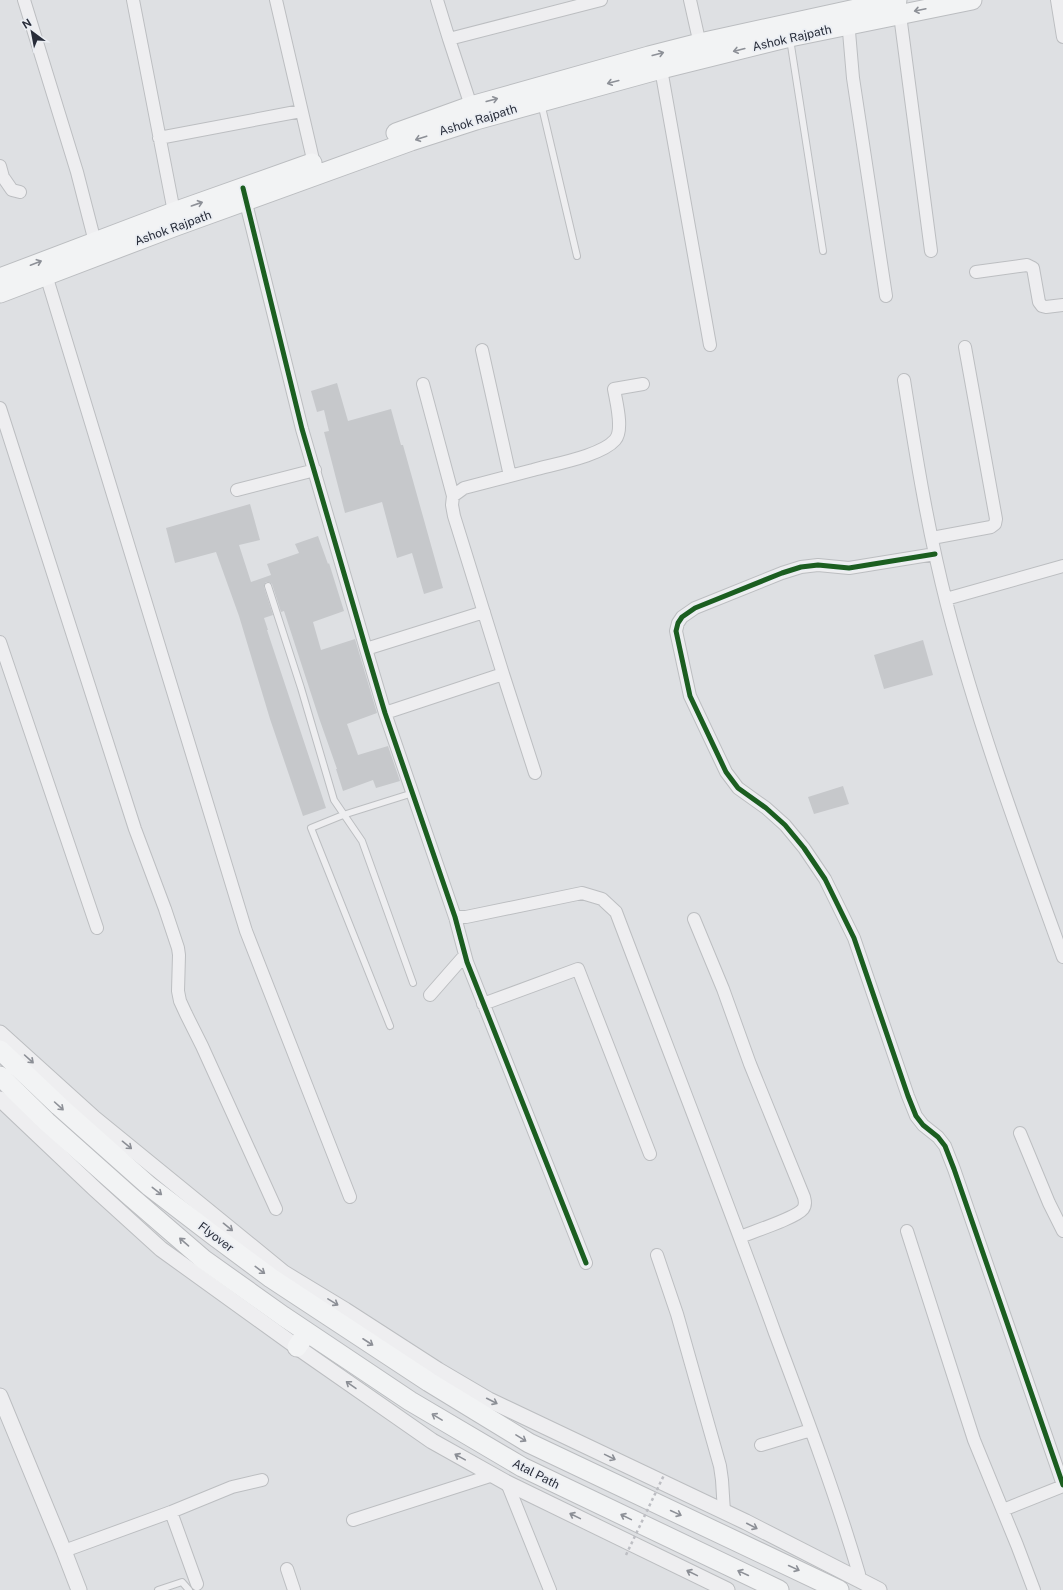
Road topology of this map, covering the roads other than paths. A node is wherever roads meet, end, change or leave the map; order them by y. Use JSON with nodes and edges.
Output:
{"nodes":[{"id":1,"x":24,"y":0,"type":"edge"},
{"id":2,"x":133,"y":0,"type":"edge"},
{"id":3,"x":276,"y":0,"type":"edge"},
{"id":4,"x":437,"y":0,"type":"edge"},
{"id":5,"x":601,"y":0,"type":"edge"},
{"id":6,"x":690,"y":0,"type":"edge"},
{"id":7,"x":1057,"y":0,"type":"edge"},
{"id":8,"x":966,"y":1,"type":"edge"},
{"id":9,"x":898,"y":7,"type":"edge"},
{"id":10,"x":856,"y":10,"type":"edge"},
{"id":11,"x":790,"y":37,"type":"junction"},
{"id":12,"x":1063,"y":37,"type":"edge"},
{"id":13,"x":449,"y":39,"type":"junction"},
{"id":14,"x":702,"y":51,"type":"junction"},
{"id":15,"x":661,"y":69,"type":"junction"},
{"id":16,"x":540,"y":101,"type":"junction"},
{"id":17,"x":301,"y":111,"type":"junction"},
{"id":18,"x":473,"y":113,"type":"junction"},
{"id":19,"x":159,"y":138,"type":"junction"},
{"id":20,"x":0,"y":166,"type":"edge"},
{"id":21,"x":316,"y":169,"type":"junction"},
{"id":22,"x":20,"y":192,"type":"dead end"},
{"id":23,"x":244,"y":195,"type":"junction"},
{"id":24,"x":174,"y":212,"type":"junction"},
{"id":25,"x":95,"y":242,"type":"junction"},
{"id":26,"x":822,"y":251,"type":"dead end"},
{"id":27,"x":931,"y":251,"type":"dead end"},
{"id":28,"x":577,"y":256,"type":"dead end"},
{"id":29,"x":976,"y":272,"type":"dead end"},
{"id":30,"x":46,"y":275,"type":"junction"},
{"id":31,"x":0,"y":278,"type":"edge"},
{"id":32,"x":0,"y":293,"type":"edge"},
{"id":33,"x":886,"y":296,"type":"dead end"},
{"id":34,"x":1063,"y":305,"type":"edge"},
{"id":35,"x":710,"y":345,"type":"dead end"},
{"id":36,"x":965,"y":347,"type":"dead end"},
{"id":37,"x":482,"y":350,"type":"dead end"},
{"id":38,"x":904,"y":380,"type":"dead end"},
{"id":39,"x":423,"y":384,"type":"dead end"},
{"id":40,"x":643,"y":384,"type":"dead end"},
{"id":41,"x":0,"y":408,"type":"edge"},
{"id":42,"x":315,"y":470,"type":"junction"},
{"id":43,"x":510,"y":476,"type":"junction"},
{"id":44,"x":236,"y":490,"type":"dead end"},
{"id":45,"x":453,"y":496,"type":"junction"},
{"id":46,"x":932,"y":538,"type":"junction"},
{"id":47,"x":935,"y":554,"type":"junction"},
{"id":48,"x":1063,"y":566,"type":"edge"},
{"id":49,"x":268,"y":586,"type":"dead end"},
{"id":50,"x":946,"y":599,"type":"junction"},
{"id":51,"x":484,"y":612,"type":"junction"},
{"id":52,"x":0,"y":642,"type":"edge"},
{"id":53,"x":366,"y":649,"type":"junction"},
{"id":54,"x":503,"y":674,"type":"junction"},
{"id":55,"x":385,"y":713,"type":"junction"},
{"id":56,"x":535,"y":773,"type":"dead end"},
{"id":57,"x":413,"y":793,"type":"junction"},
{"id":58,"x":343,"y":815,"type":"junction"},
{"id":59,"x":455,"y":917,"type":"junction"},
{"id":60,"x":694,"y":919,"type":"dead end"},
{"id":61,"x":97,"y":928,"type":"dead end"},
{"id":62,"x":465,"y":955,"type":"junction"},
{"id":63,"x":1063,"y":958,"type":"edge"},
{"id":64,"x":413,"y":983,"type":"dead end"},
{"id":65,"x":430,"y":995,"type":"dead end"},
{"id":66,"x":483,"y":1004,"type":"junction"},
{"id":67,"x":390,"y":1026,"type":"dead end"},
{"id":68,"x":0,"y":1033,"type":"edge"},
{"id":69,"x":0,"y":1050,"type":"edge"},
{"id":70,"x":0,"y":1076,"type":"edge"},
{"id":71,"x":0,"y":1099,"type":"edge"},
{"id":72,"x":1020,"y":1133,"type":"dead end"},
{"id":73,"x":650,"y":1154,"type":"dead end"},
{"id":74,"x":350,"y":1197,"type":"dead end"},
{"id":75,"x":276,"y":1209,"type":"dead end"},
{"id":76,"x":907,"y":1231,"type":"dead end"},
{"id":77,"x":1063,"y":1231,"type":"edge"},
{"id":78,"x":740,"y":1237,"type":"junction"},
{"id":79,"x":657,"y":1255,"type":"dead end"},
{"id":80,"x":586,"y":1263,"type":"dead end"},
{"id":81,"x":302,"y":1340,"type":"junction"},
{"id":82,"x":455,"y":1389,"type":"junction"},
{"id":83,"x":0,"y":1396,"type":"edge"},
{"id":84,"x":811,"y":1430,"type":"junction"},
{"id":85,"x":761,"y":1445,"type":"dead end"},
{"id":86,"x":493,"y":1475,"type":"junction"},
{"id":87,"x":262,"y":1480,"type":"dead end"},
{"id":88,"x":507,"y":1483,"type":"junction"},
{"id":89,"x":1063,"y":1486,"type":"edge"},
{"id":90,"x":1002,"y":1510,"type":"junction"},
{"id":91,"x":171,"y":1512,"type":"junction"},
{"id":92,"x":724,"y":1512,"type":"junction"},
{"id":93,"x":353,"y":1520,"type":"dead end"},
{"id":94,"x":64,"y":1551,"type":"junction"},
{"id":95,"x":287,"y":1570,"type":"dead end"},
{"id":96,"x":859,"y":1580,"type":"junction"},
{"id":97,"x":193,"y":1587,"type":"edge"},
{"id":98,"x":724,"y":1589,"type":"edge"},
{"id":99,"x":79,"y":1590,"type":"edge"},
{"id":100,"x":158,"y":1590,"type":"edge"},
{"id":101,"x":294,"y":1590,"type":"edge"},
{"id":102,"x":550,"y":1590,"type":"edge"},
{"id":103,"x":779,"y":1590,"type":"edge"},
{"id":104,"x":839,"y":1590,"type":"edge"},
{"id":105,"x":880,"y":1590,"type":"edge"},
{"id":106,"x":1034,"y":1590,"type":"edge"}],
"edges":[{"from":1,"to":25,"type":"street"},
{"from":2,"to":19,"type":"street"},
{"from":3,"to":17,"type":"street"},
{"from":4,"to":13,"type":"street"},
{"from":5,"to":13,"type":"street"},
{"from":6,"to":14,"type":"street"},
{"from":7,"to":12,"type":"street"},
{"from":8,"to":9,"type":"main road","name":"Ashok Rajpath","one_way":true},
{"from":9,"to":10,"type":"main road","name":"Ashok Rajpath"},
{"from":9,"to":10,"type":"main road","name":"Ashok Rajpath"},
{"from":9,"to":27,"type":"street"},
{"from":10,"to":11,"type":"main road","name":"Ashok Rajpath"},
{"from":10,"to":14,"type":"main road","name":"Ashok Rajpath"},
{"from":10,"to":33,"type":"street"},
{"from":11,"to":14,"type":"main road","name":"Ashok Rajpath","one_way":true},
{"from":11,"to":26,"type":"lane"},
{"from":13,"to":18,"type":"street"},
{"from":14,"to":15,"type":"main road","name":"Ashok Rajpath"},
{"from":18,"to":14,"type":"main road","name":"Ashok Rajpath","one_way":true},
{"from":15,"to":16,"type":"main road","name":"Ashok Rajpath","one_way":true},
{"from":15,"to":35,"type":"street"},
{"from":16,"to":18,"type":"main road","name":"Ashok Rajpath"},
{"from":16,"to":28,"type":"lane"},
{"from":17,"to":19,"type":"street"},
{"from":17,"to":21,"type":"street"},
{"from":18,"to":21,"type":"main road","name":"Ashok Rajpath"},
{"from":19,"to":24,"type":"street"},
{"from":20,"to":22,"type":"street"},
{"from":21,"to":23,"type":"main road","name":"Ashok Rajpath"},
{"from":24,"to":23,"type":"main road","name":"Ashok Rajpath","one_way":true},
{"from":23,"to":30,"type":"main road","name":"Ashok Rajpath"},
{"from":23,"to":42,"type":"street"},
{"from":24,"to":25,"type":"main road","name":"Ashok Rajpath"},
{"from":31,"to":25,"type":"main road","name":"Ashok Rajpath","one_way":true},
{"from":29,"to":34,"type":"street"},
{"from":30,"to":32,"type":"main road","name":"Ashok Rajpath"},
{"from":30,"to":74,"type":"street"},
{"from":36,"to":46,"type":"street"},
{"from":37,"to":43,"type":"street"},
{"from":38,"to":46,"type":"street"},
{"from":39,"to":45,"type":"street"},
{"from":40,"to":43,"type":"street"},
{"from":41,"to":75,"type":"street"},
{"from":42,"to":44,"type":"street"},
{"from":42,"to":53,"type":"street"},
{"from":43,"to":45,"type":"street"},
{"from":45,"to":51,"type":"street"},
{"from":46,"to":47,"type":"street"},
{"from":47,"to":50,"type":"street"},
{"from":47,"to":89,"type":"street"},
{"from":48,"to":50,"type":"street"},
{"from":49,"to":58,"type":"lane"},
{"from":50,"to":63,"type":"street"},
{"from":51,"to":53,"type":"street"},
{"from":51,"to":54,"type":"street"},
{"from":52,"to":61,"type":"street"},
{"from":53,"to":55,"type":"street"},
{"from":54,"to":55,"type":"street"},
{"from":54,"to":56,"type":"street"},
{"from":55,"to":57,"type":"street"},
{"from":57,"to":58,"type":"lane"},
{"from":57,"to":59,"type":"street"},
{"from":58,"to":64,"type":"lane"},
{"from":58,"to":67,"type":"lane"},
{"from":59,"to":62,"type":"street"},
{"from":59,"to":78,"type":"street"},
{"from":60,"to":78,"type":"street"},
{"from":62,"to":65,"type":"street"},
{"from":62,"to":66,"type":"street"},
{"from":66,"to":73,"type":"street"},
{"from":66,"to":80,"type":"street"},
{"from":68,"to":82,"type":"street","one_way":true},
{"from":69,"to":82,"type":"main road","name":"Flyover","one_way":true},
{"from":81,"to":70,"type":"main road","name":"Flyover","one_way":true},
{"from":71,"to":81,"type":"street"},
{"from":72,"to":77,"type":"street"},
{"from":76,"to":90,"type":"street"},
{"from":78,"to":84,"type":"street"},
{"from":79,"to":92,"type":"street"},
{"from":86,"to":81,"type":"street","one_way":true},
{"from":103,"to":81,"type":"main road","name":"Atal Path","one_way":true},
{"from":82,"to":92,"type":"street","one_way":true},
{"from":82,"to":104,"type":"main road","name":"Flyover","one_way":true},
{"from":83,"to":94,"type":"street"},
{"from":84,"to":85,"type":"street"},
{"from":84,"to":96,"type":"street"},
{"from":86,"to":88,"type":"street"},
{"from":86,"to":93,"type":"street"},
{"from":87,"to":91,"type":"street"},
{"from":98,"to":88,"type":"street","one_way":true},
{"from":88,"to":102,"type":"street"},
{"from":89,"to":90,"type":"street"},
{"from":90,"to":106,"type":"street"},
{"from":91,"to":94,"type":"street"},
{"from":91,"to":97,"type":"street"},
{"from":92,"to":96,"type":"street","one_way":true},
{"from":94,"to":99,"type":"street"},
{"from":95,"to":101,"type":"street"},
{"from":96,"to":105,"type":"street"},
{"from":97,"to":100,"type":"lane"}]}
